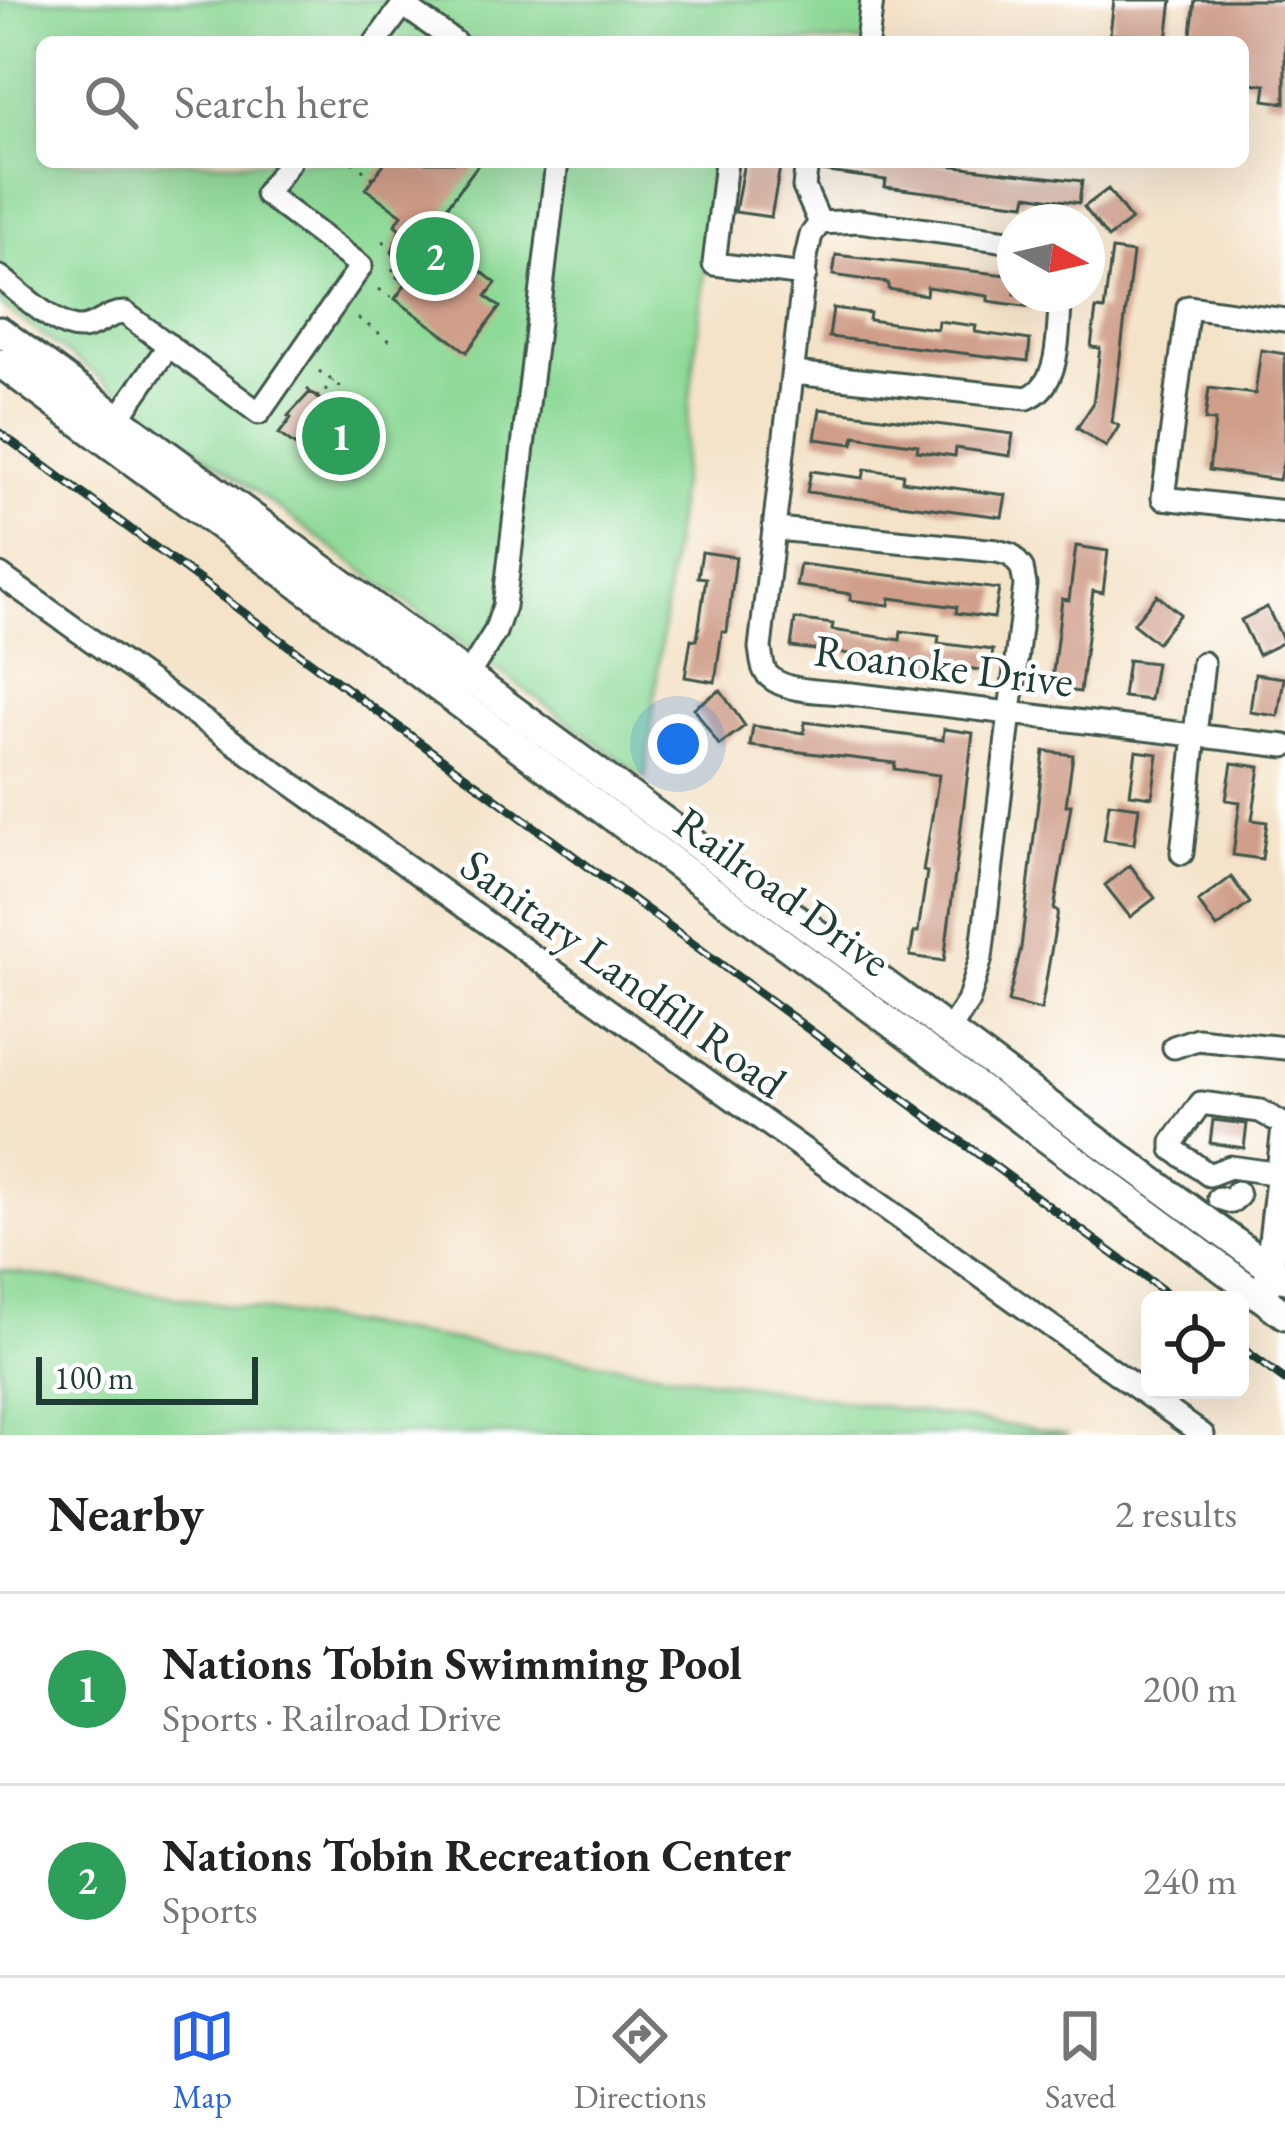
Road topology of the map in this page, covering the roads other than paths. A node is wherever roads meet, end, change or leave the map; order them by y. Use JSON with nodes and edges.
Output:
{"nodes":[{"id":1,"x":872,"y":0,"type":"edge"},
{"id":2,"x":380,"y":36,"type":"edge"},
{"id":3,"x":447,"y":36,"type":"edge"},
{"id":4,"x":868,"y":36,"type":"edge"},
{"id":5,"x":285,"y":168,"type":"edge"},
{"id":6,"x":556,"y":168,"type":"edge"},
{"id":7,"x":725,"y":168,"type":"edge"},
{"id":8,"x":806,"y":168,"type":"edge"},
{"id":9,"x":820,"y":223,"type":"junction"},
{"id":10,"x":997,"y":240,"type":"edge"},
{"id":11,"x":805,"y":275,"type":"junction"},
{"id":12,"x":0,"y":278,"type":"edge"},
{"id":13,"x":41,"y":308,"type":"junction"},
{"id":14,"x":1059,"y":312,"type":"edge"},
{"id":15,"x":1285,"y":320,"type":"edge"},
{"id":16,"x":5,"y":345,"type":"edge"},
{"id":17,"x":169,"y":345,"type":"junction"},
{"id":18,"x":794,"y":373,"type":"junction"},
{"id":19,"x":112,"y":429,"type":"junction"},
{"id":20,"x":1285,"y":512,"type":"edge"},
{"id":21,"x":777,"y":529,"type":"junction"},
{"id":22,"x":0,"y":575,"type":"edge"},
{"id":23,"x":1203,"y":663,"type":"dead end"},
{"id":24,"x":460,"y":685,"type":"junction"},
{"id":25,"x":1010,"y":712,"type":"junction"},
{"id":26,"x":1195,"y":735,"type":"junction"},
{"id":27,"x":1285,"y":746,"type":"edge"},
{"id":28,"x":1181,"y":853,"type":"dead end"},
{"id":29,"x":950,"y":1029,"type":"junction"},
{"id":30,"x":1174,"y":1047,"type":"dead end"},
{"id":31,"x":1285,"y":1048,"type":"edge"},
{"id":32,"x":1285,"y":1126,"type":"edge"},
{"id":33,"x":1285,"y":1136,"type":"edge"},
{"id":34,"x":1173,"y":1149,"type":"junction"},
{"id":35,"x":1151,"y":1179,"type":"junction"},
{"id":36,"x":1280,"y":1181,"type":"junction"},
{"id":37,"x":1219,"y":1189,"type":"junction"},
{"id":38,"x":1276,"y":1291,"type":"edge"},
{"id":39,"x":1203,"y":1435,"type":"edge"}],
"edges":[{"from":1,"to":4,"type":"street"},
{"from":2,"to":3,"type":"street"},
{"from":5,"to":17,"type":"street"},
{"from":6,"to":24,"type":"street"},
{"from":7,"to":11,"type":"street"},
{"from":8,"to":9,"type":"street"},
{"from":9,"to":10,"type":"street"},
{"from":9,"to":11,"type":"street","name":"Roanoke Drive"},
{"from":11,"to":18,"type":"street","name":"Roanoke Drive"},
{"from":12,"to":13,"type":"street"},
{"from":13,"to":16,"type":"street"},
{"from":13,"to":17,"type":"street"},
{"from":14,"to":18,"type":"street"},
{"from":15,"to":20,"type":"street"},
{"from":16,"to":19,"type":"main road","name":"Railroad Drive"},
{"from":17,"to":19,"type":"street"},
{"from":18,"to":21,"type":"street","name":"Roanoke Drive"},
{"from":19,"to":24,"type":"main road","name":"Railroad Drive"},
{"from":21,"to":25,"type":"street","name":"Roanoke Drive"},
{"from":21,"to":25,"type":"street"},
{"from":22,"to":39,"type":"street","name":"Sanitary Landfill Road"},
{"from":23,"to":26,"type":"street"},
{"from":24,"to":29,"type":"main road","name":"Railroad Drive"},
{"from":24,"to":38,"type":"main road","name":"Railroad Drive"},
{"from":25,"to":26,"type":"street","name":"Roanoke Drive"},
{"from":25,"to":29,"type":"street"},
{"from":26,"to":27,"type":"street","name":"Roanoke Drive"},
{"from":26,"to":28,"type":"street"},
{"from":29,"to":35,"type":"main road","name":"Railroad Drive"},
{"from":30,"to":31,"type":"street"},
{"from":32,"to":34,"type":"street"},
{"from":33,"to":36,"type":"main road"},
{"from":34,"to":35,"type":"street"},
{"from":34,"to":37,"type":"street"},
{"from":35,"to":37,"type":"main road","name":"Railroad Drive"},
{"from":36,"to":37,"type":"street"},
{"from":36,"to":37,"type":"main road"},
{"from":36,"to":38,"type":"main road"},
{"from":37,"to":38,"type":"main road","name":"Railroad Drive"}]}
